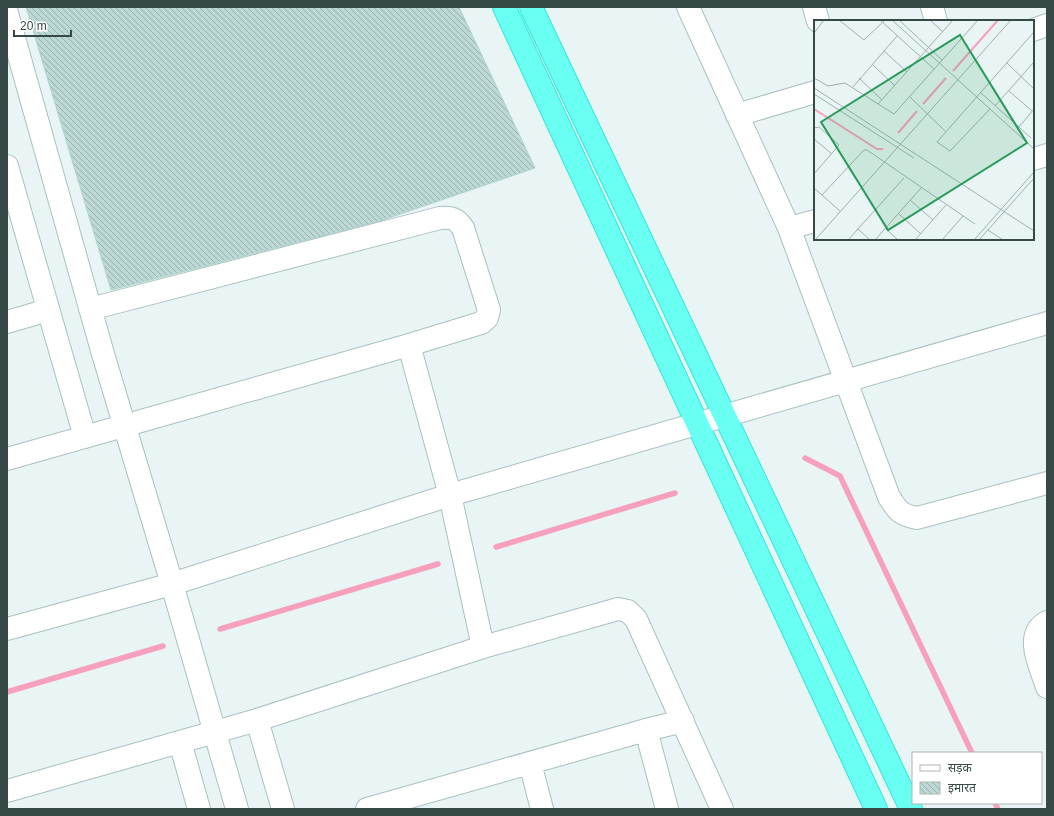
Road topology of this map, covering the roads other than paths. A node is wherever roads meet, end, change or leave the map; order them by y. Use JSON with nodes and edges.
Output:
{"nodes":[{"id":1,"x":504,"y":7,"type":"edge"},
{"id":2,"x":531,"y":7,"type":"edge"},
{"id":3,"x":688,"y":7,"type":"edge"},
{"id":4,"x":814,"y":7,"type":"edge"},
{"id":5,"x":932,"y":7,"type":"edge"},
{"id":6,"x":7,"y":13,"type":"edge"},
{"id":7,"x":818,"y":20,"type":"edge"},
{"id":8,"x":936,"y":20,"type":"edge"},
{"id":9,"x":1047,"y":25,"type":"edge"},
{"id":10,"x":1034,"y":30,"type":"edge"},
{"id":11,"x":814,"y":92,"type":"edge"},
{"id":12,"x":737,"y":115,"type":"junction"},
{"id":13,"x":1047,"y":155,"type":"edge"},
{"id":14,"x":1034,"y":159,"type":"edge"},
{"id":15,"x":7,"y":166,"type":"edge"},
{"id":16,"x":814,"y":221,"type":"edge"},
{"id":17,"x":789,"y":228,"type":"junction"},
{"id":18,"x":90,"y":309,"type":"junction"},
{"id":19,"x":48,"y":310,"type":"junction"},
{"id":20,"x":7,"y":322,"type":"edge"},
{"id":21,"x":1047,"y":323,"type":"edge"},
{"id":22,"x":409,"y":345,"type":"junction"},
{"id":23,"x":846,"y":380,"type":"junction"},
{"id":24,"x":725,"y":416,"type":"junction"},
{"id":25,"x":698,"y":424,"type":"junction"},
{"id":26,"x":124,"y":425,"type":"junction"},
{"id":27,"x":85,"y":437,"type":"junction"},
{"id":28,"x":7,"y":459,"type":"edge"},
{"id":29,"x":1047,"y":483,"type":"edge"},
{"id":30,"x":450,"y":495,"type":"junction"},
{"id":31,"x":172,"y":584,"type":"junction"},
{"id":32,"x":1047,"y":622,"type":"edge"},
{"id":33,"x":7,"y":630,"type":"edge"},
{"id":34,"x":483,"y":647,"type":"junction"},
{"id":35,"x":1047,"y":687,"type":"edge"},
{"id":36,"x":257,"y":720,"type":"junction"},
{"id":37,"x":683,"y":721,"type":"junction"},
{"id":38,"x":646,"y":730,"type":"junction"},
{"id":39,"x":215,"y":732,"type":"junction"},
{"id":40,"x":180,"y":742,"type":"junction"},
{"id":41,"x":530,"y":763,"type":"junction"},
{"id":42,"x":7,"y":791,"type":"edge"},
{"id":43,"x":414,"y":803,"type":"edge"},
{"id":44,"x":199,"y":809,"type":"edge"},
{"id":45,"x":237,"y":809,"type":"edge"},
{"id":46,"x":283,"y":809,"type":"edge"},
{"id":47,"x":367,"y":809,"type":"edge"},
{"id":48,"x":542,"y":809,"type":"edge"},
{"id":49,"x":667,"y":809,"type":"edge"},
{"id":50,"x":722,"y":809,"type":"edge"},
{"id":51,"x":876,"y":809,"type":"edge"},
{"id":52,"x":911,"y":809,"type":"edge"}],
"edges":[{"from":1,"to":25,"type":"highway"},
{"from":2,"to":24,"type":"highway"},
{"from":3,"to":12,"type":"street"},
{"from":4,"to":7,"type":"street"},
{"from":5,"to":8,"type":"street"},
{"from":6,"to":18,"type":"street"},
{"from":9,"to":10,"type":"street"},
{"from":11,"to":12,"type":"street"},
{"from":12,"to":17,"type":"street"},
{"from":13,"to":14,"type":"street"},
{"from":15,"to":19,"type":"street"},
{"from":16,"to":17,"type":"street"},
{"from":17,"to":23,"type":"street"},
{"from":18,"to":22,"type":"street"},
{"from":18,"to":26,"type":"street"},
{"from":19,"to":20,"type":"street"},
{"from":19,"to":27,"type":"street"},
{"from":21,"to":23,"type":"street"},
{"from":22,"to":26,"type":"street"},
{"from":22,"to":30,"type":"street"},
{"from":23,"to":24,"type":"street"},
{"from":23,"to":29,"type":"street"},
{"from":24,"to":25,"type":"street"},
{"from":24,"to":52,"type":"highway"},
{"from":25,"to":30,"type":"street"},
{"from":25,"to":51,"type":"highway"},
{"from":26,"to":27,"type":"street"},
{"from":26,"to":31,"type":"street"},
{"from":27,"to":28,"type":"street"},
{"from":30,"to":31,"type":"street"},
{"from":30,"to":34,"type":"street"},
{"from":31,"to":33,"type":"street"},
{"from":31,"to":39,"type":"street"},
{"from":32,"to":35,"type":"street"},
{"from":34,"to":36,"type":"street"},
{"from":34,"to":37,"type":"street"},
{"from":36,"to":39,"type":"street"},
{"from":36,"to":46,"type":"street"},
{"from":37,"to":38,"type":"street"},
{"from":37,"to":50,"type":"street"},
{"from":38,"to":41,"type":"street"},
{"from":38,"to":49,"type":"street"},
{"from":39,"to":40,"type":"street"},
{"from":39,"to":45,"type":"street"},
{"from":40,"to":42,"type":"street"},
{"from":40,"to":44,"type":"street"},
{"from":41,"to":43,"type":"street"},
{"from":41,"to":48,"type":"street"},
{"from":43,"to":47,"type":"street"}]}
